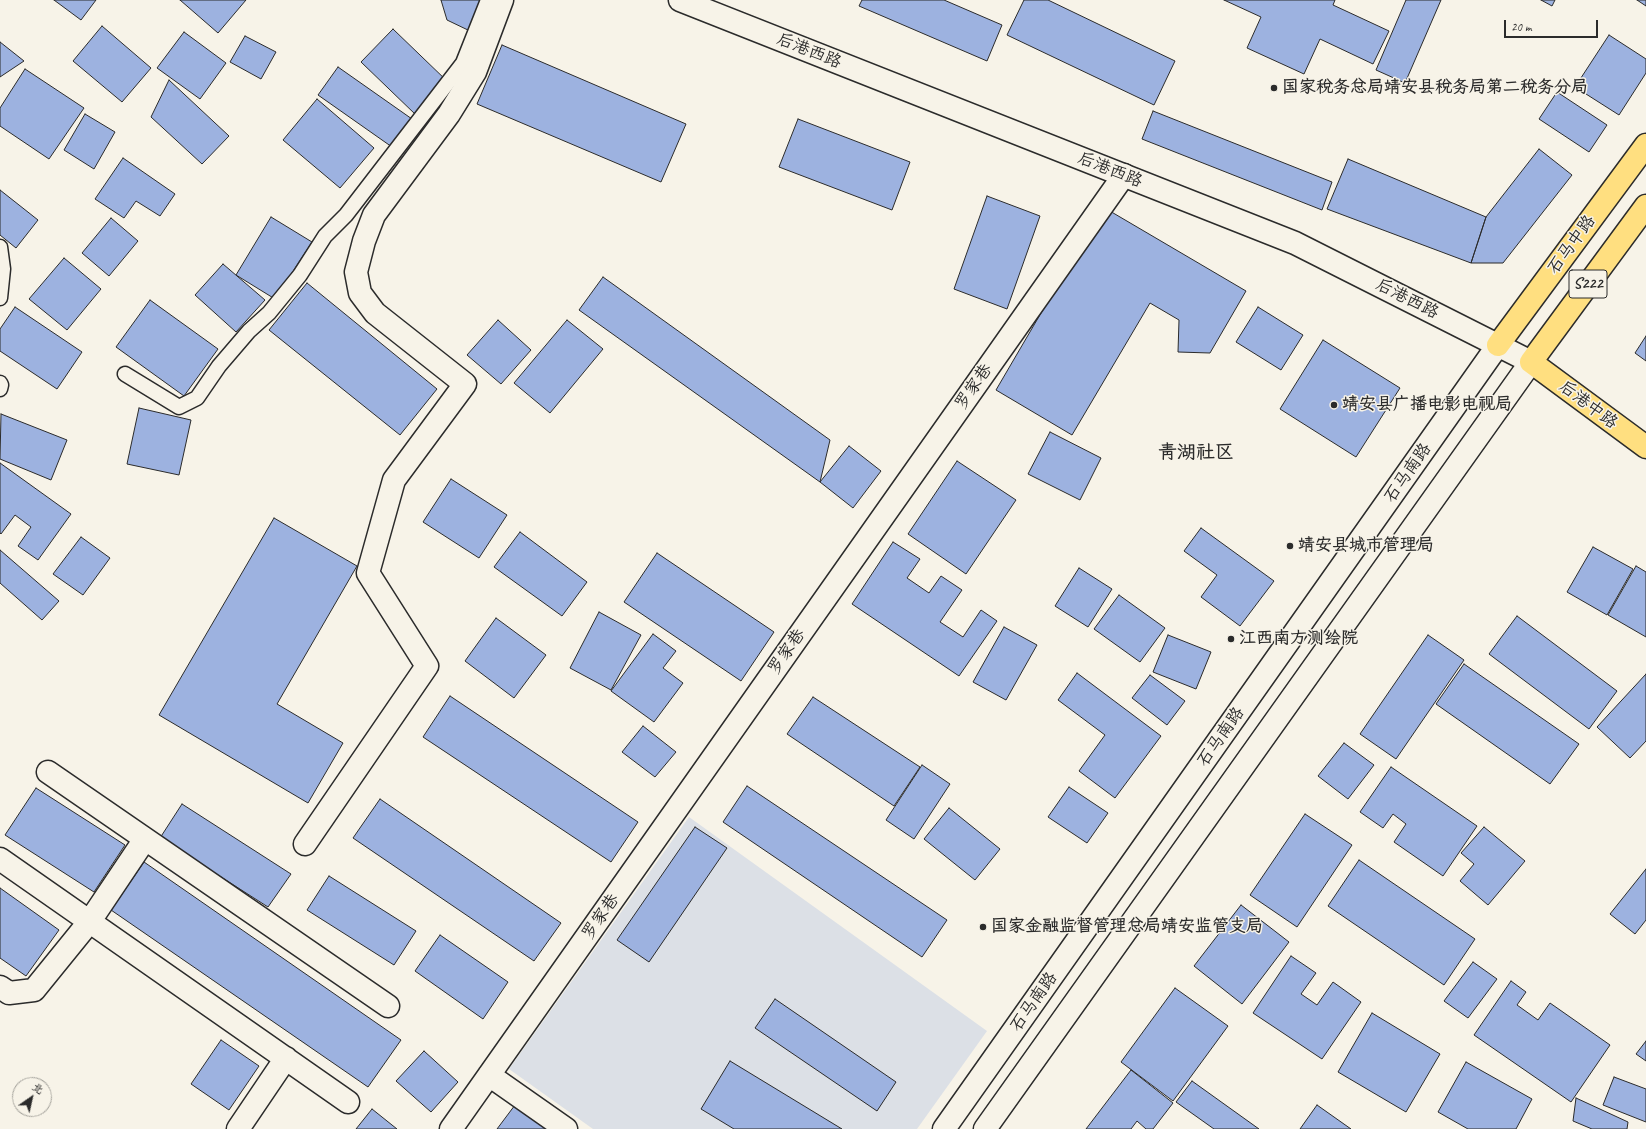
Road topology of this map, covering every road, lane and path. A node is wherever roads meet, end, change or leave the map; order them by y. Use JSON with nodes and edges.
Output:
{"nodes":[{"id":1,"x":488,"y":0,"type":"edge"},
{"id":2,"x":502,"y":0,"type":"edge"},
{"id":3,"x":680,"y":0,"type":"edge"},
{"id":4,"x":1646,"y":145,"type":"edge"},
{"id":5,"x":1124,"y":175,"type":"junction"},
{"id":6,"x":1646,"y":206,"type":"edge"},
{"id":7,"x":0,"y":247,"type":"edge"},
{"id":8,"x":0,"y":298,"type":"edge"},
{"id":9,"x":1498,"y":346,"type":"junction"},
{"id":10,"x":1531,"y":362,"type":"junction"},
{"id":11,"x":125,"y":374,"type":"dead end"},
{"id":12,"x":0,"y":383,"type":"edge"},
{"id":13,"x":0,"y":388,"type":"edge"},
{"id":14,"x":1646,"y":448,"type":"edge"},
{"id":15,"x":48,"y":772,"type":"dead end"},
{"id":16,"x":145,"y":839,"type":"junction"},
{"id":17,"x":305,"y":844,"type":"dead end"},
{"id":18,"x":0,"y":858,"type":"edge"},
{"id":19,"x":90,"y":921,"type":"junction"},
{"id":20,"x":0,"y":987,"type":"edge"},
{"id":21,"x":388,"y":1006,"type":"dead end"},
{"id":22,"x":286,"y":1058,"type":"junction"},
{"id":23,"x":489,"y":1075,"type":"junction"},
{"id":24,"x":348,"y":1102,"type":"dead end"},
{"id":25,"x":238,"y":1129,"type":"edge"},
{"id":26,"x":451,"y":1129,"type":"edge"},
{"id":27,"x":566,"y":1129,"type":"edge"},
{"id":28,"x":944,"y":1129,"type":"edge"},
{"id":29,"x":985,"y":1129,"type":"edge"}],
"edges":[{"from":1,"to":11,"type":"lane"},
{"from":2,"to":17,"type":"street"},
{"from":3,"to":5,"type":"street","name":"后港西路"},
{"from":4,"to":9,"type":"main road","name":"石马中路"},
{"from":5,"to":9,"type":"street","name":"后港西路"},
{"from":5,"to":23,"type":"street","name":"罗家巷"},
{"from":6,"to":10,"type":"main road","number":"S222"},
{"from":7,"to":8,"type":"lane"},
{"from":9,"to":10,"type":"street","name":"后港西路"},
{"from":9,"to":28,"type":"street","name":"石马南路"},
{"from":10,"to":14,"type":"main road","name":"后港中路"},
{"from":10,"to":29,"type":"street","name":"石马南路"},
{"from":12,"to":13,"type":"lane"},
{"from":15,"to":16,"type":"street"},
{"from":16,"to":19,"type":"street"},
{"from":16,"to":21,"type":"street"},
{"from":18,"to":19,"type":"street"},
{"from":19,"to":20,"type":"street"},
{"from":19,"to":22,"type":"street"},
{"from":22,"to":24,"type":"street"},
{"from":22,"to":25,"type":"street"},
{"from":23,"to":26,"type":"street","name":"罗家巷"},
{"from":23,"to":27,"type":"street"}]}
